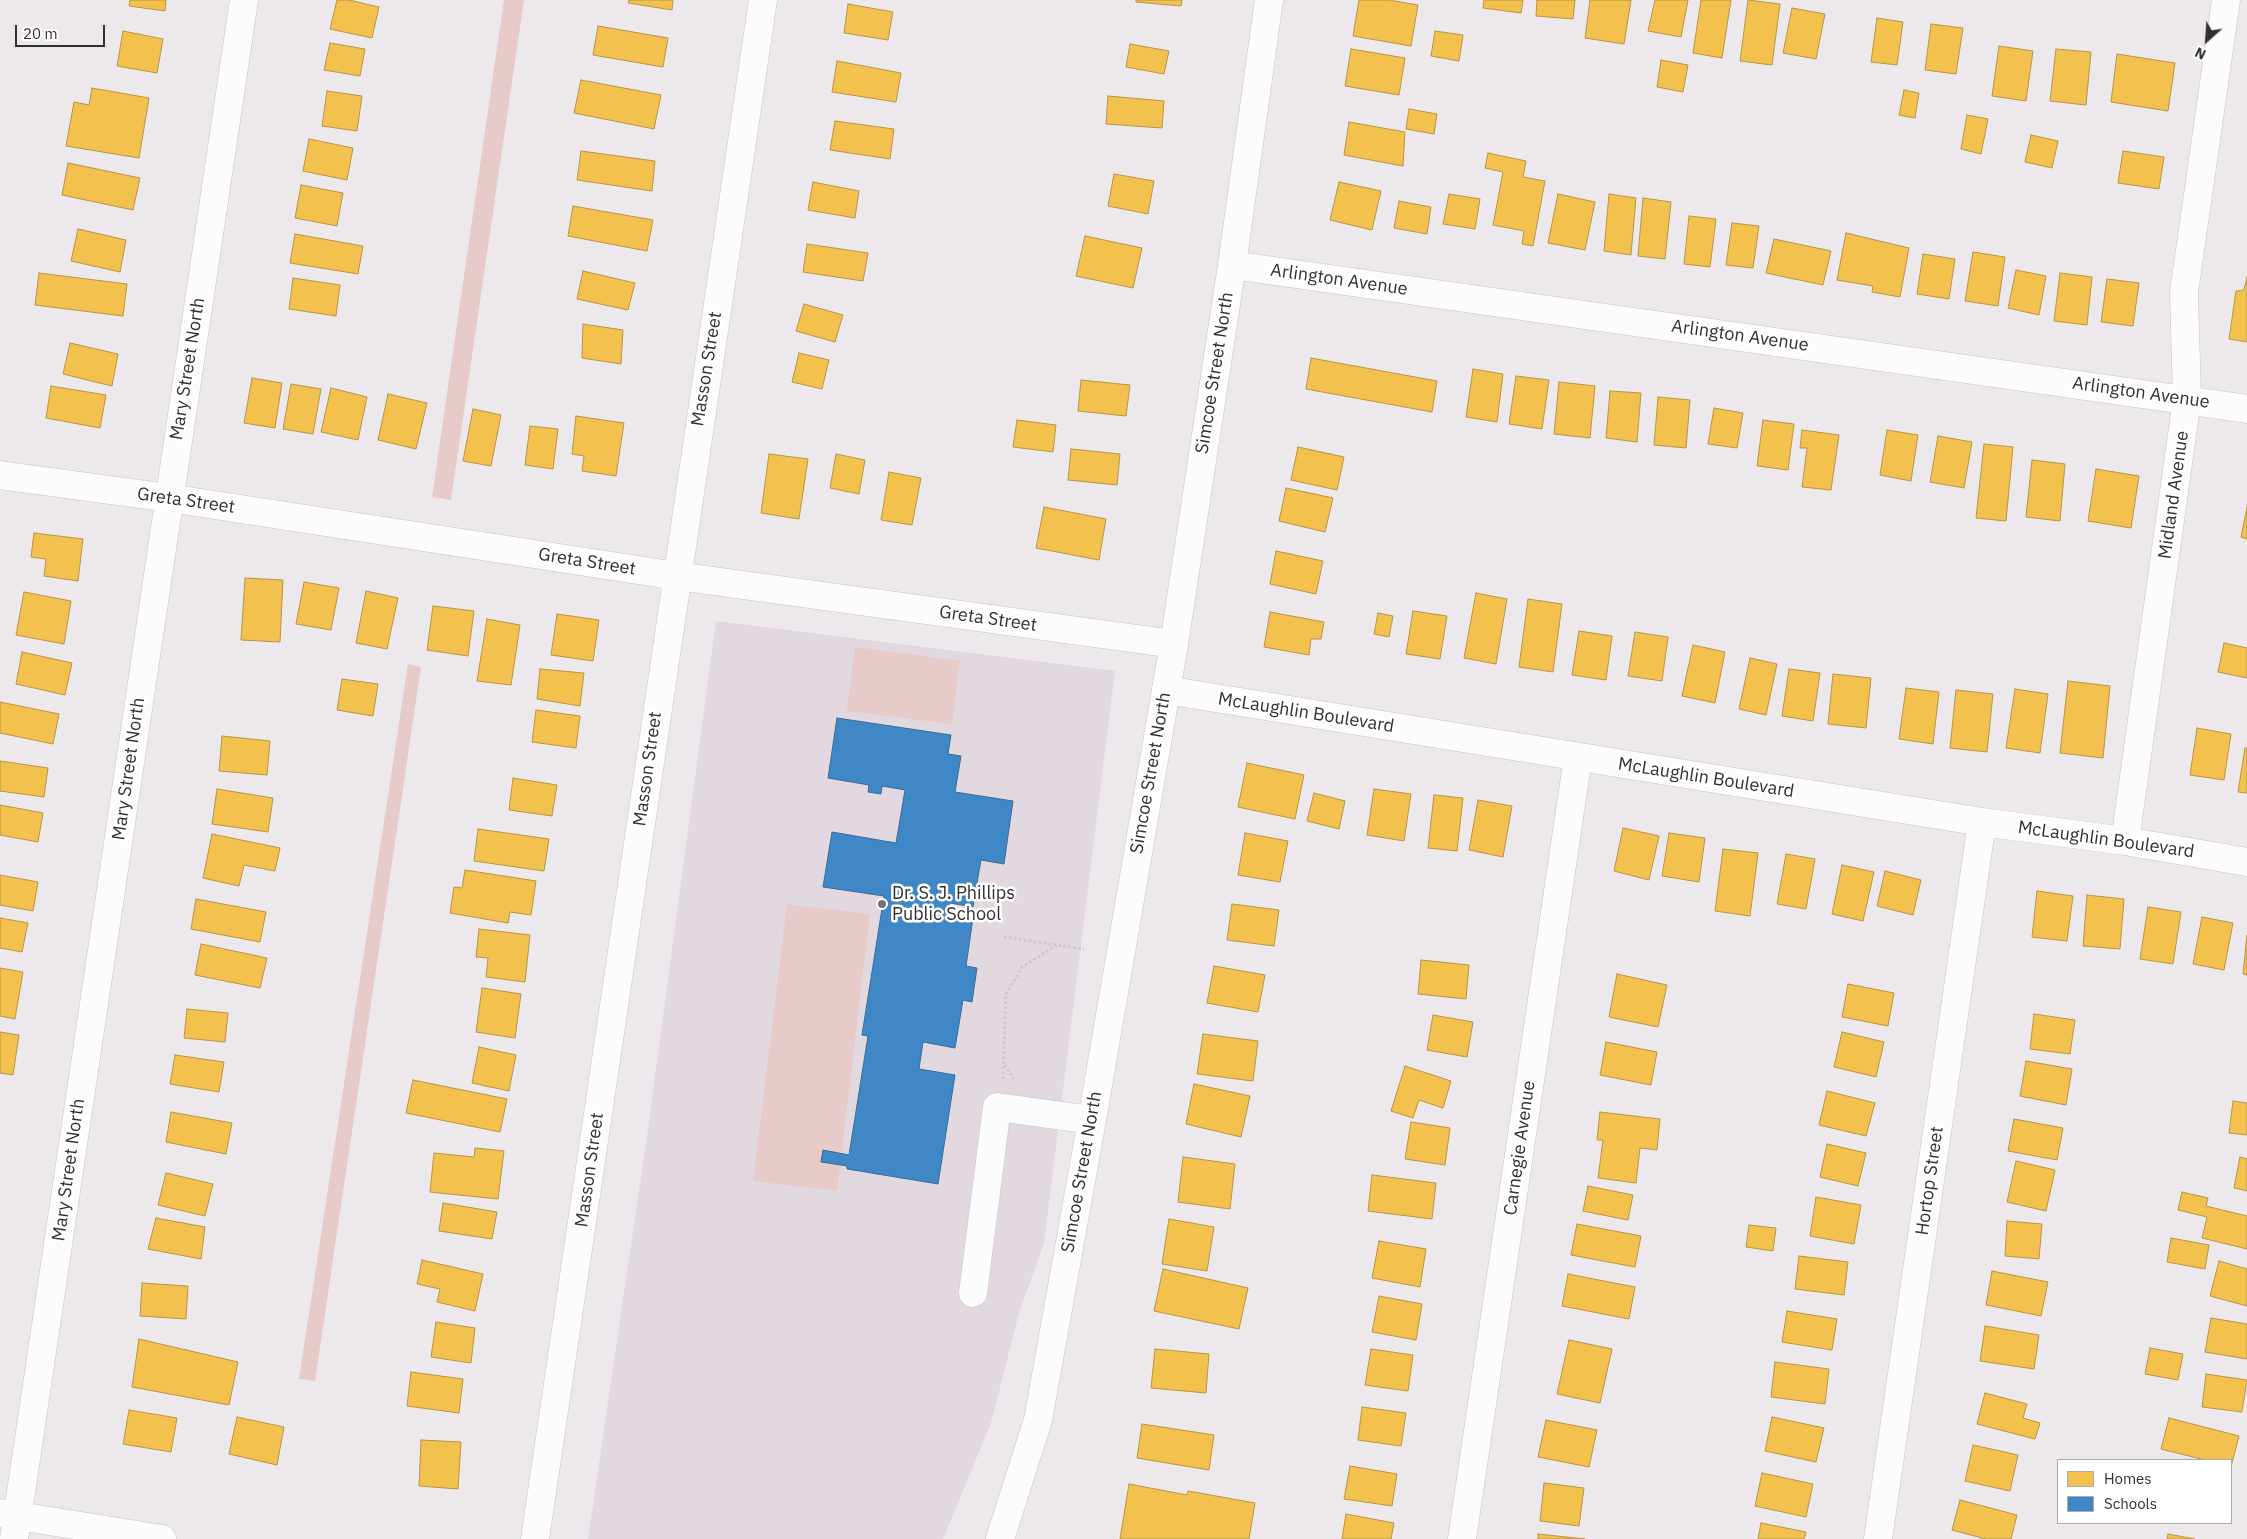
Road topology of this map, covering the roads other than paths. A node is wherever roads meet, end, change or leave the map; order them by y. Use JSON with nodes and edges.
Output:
{"nodes":[{"id":1,"x":244,"y":0,"type":"edge"},
{"id":2,"x":763,"y":0,"type":"edge"},
{"id":3,"x":1269,"y":0,"type":"edge"},
{"id":4,"x":2226,"y":0,"type":"edge"},
{"id":5,"x":2235,"y":0,"type":"edge"},
{"id":6,"x":2247,"y":2,"type":"edge"},
{"id":7,"x":1232,"y":265,"type":"junction"},
{"id":8,"x":2187,"y":399,"type":"junction"},
{"id":9,"x":2247,"y":409,"type":"edge"},
{"id":10,"x":0,"y":475,"type":"edge"},
{"id":11,"x":169,"y":498,"type":"junction"},
{"id":12,"x":677,"y":576,"type":"junction"},
{"id":13,"x":1174,"y":644,"type":"junction"},
{"id":14,"x":1166,"y":690,"type":"junction"},
{"id":15,"x":1578,"y":757,"type":"junction"},
{"id":16,"x":1982,"y":822,"type":"junction"},
{"id":17,"x":2125,"y":841,"type":"junction"},
{"id":18,"x":2247,"y":862,"type":"edge"},
{"id":19,"x":1092,"y":1120,"type":"junction"},
{"id":20,"x":973,"y":1293,"type":"dead end"},
{"id":21,"x":10,"y":1523,"type":"edge"},
{"id":22,"x":162,"y":1539,"type":"edge"},
{"id":23,"x":535,"y":1539,"type":"edge"},
{"id":24,"x":1000,"y":1539,"type":"edge"},
{"id":25,"x":1462,"y":1539,"type":"edge"},
{"id":26,"x":1878,"y":1539,"type":"edge"}],
"edges":[{"from":1,"to":11,"type":"street","name":"Mary Street North"},
{"from":2,"to":12,"type":"street","name":"Masson Street"},
{"from":3,"to":7,"type":"street","name":"Simcoe Street North"},
{"from":4,"to":8,"type":"street","name":"Midland Avenue"},
{"from":5,"to":6,"type":"street"},
{"from":7,"to":8,"type":"street","name":"Arlington Avenue"},
{"from":7,"to":13,"type":"street","name":"Simcoe Street North"},
{"from":8,"to":9,"type":"street","name":"Arlington Avenue"},
{"from":8,"to":17,"type":"street","name":"Midland Avenue"},
{"from":10,"to":11,"type":"street","name":"Greta Street"},
{"from":11,"to":12,"type":"street","name":"Greta Street"},
{"from":11,"to":21,"type":"street","name":"Mary Street North"},
{"from":12,"to":13,"type":"street","name":"Greta Street"},
{"from":12,"to":23,"type":"street","name":"Masson Street"},
{"from":13,"to":14,"type":"street","name":"Simcoe Street North"},
{"from":14,"to":15,"type":"street","name":"McLaughlin Boulevard"},
{"from":14,"to":19,"type":"street","name":"Simcoe Street North"},
{"from":15,"to":16,"type":"street","name":"McLaughlin Boulevard"},
{"from":15,"to":25,"type":"street","name":"Carnegie Avenue"},
{"from":16,"to":17,"type":"street","name":"McLaughlin Boulevard"},
{"from":16,"to":26,"type":"street","name":"Hortop Street"},
{"from":17,"to":18,"type":"street","name":"McLaughlin Boulevard"},
{"from":19,"to":20,"type":"street"},
{"from":19,"to":24,"type":"street","name":"Simcoe Street North"},
{"from":21,"to":22,"type":"street"}]}
